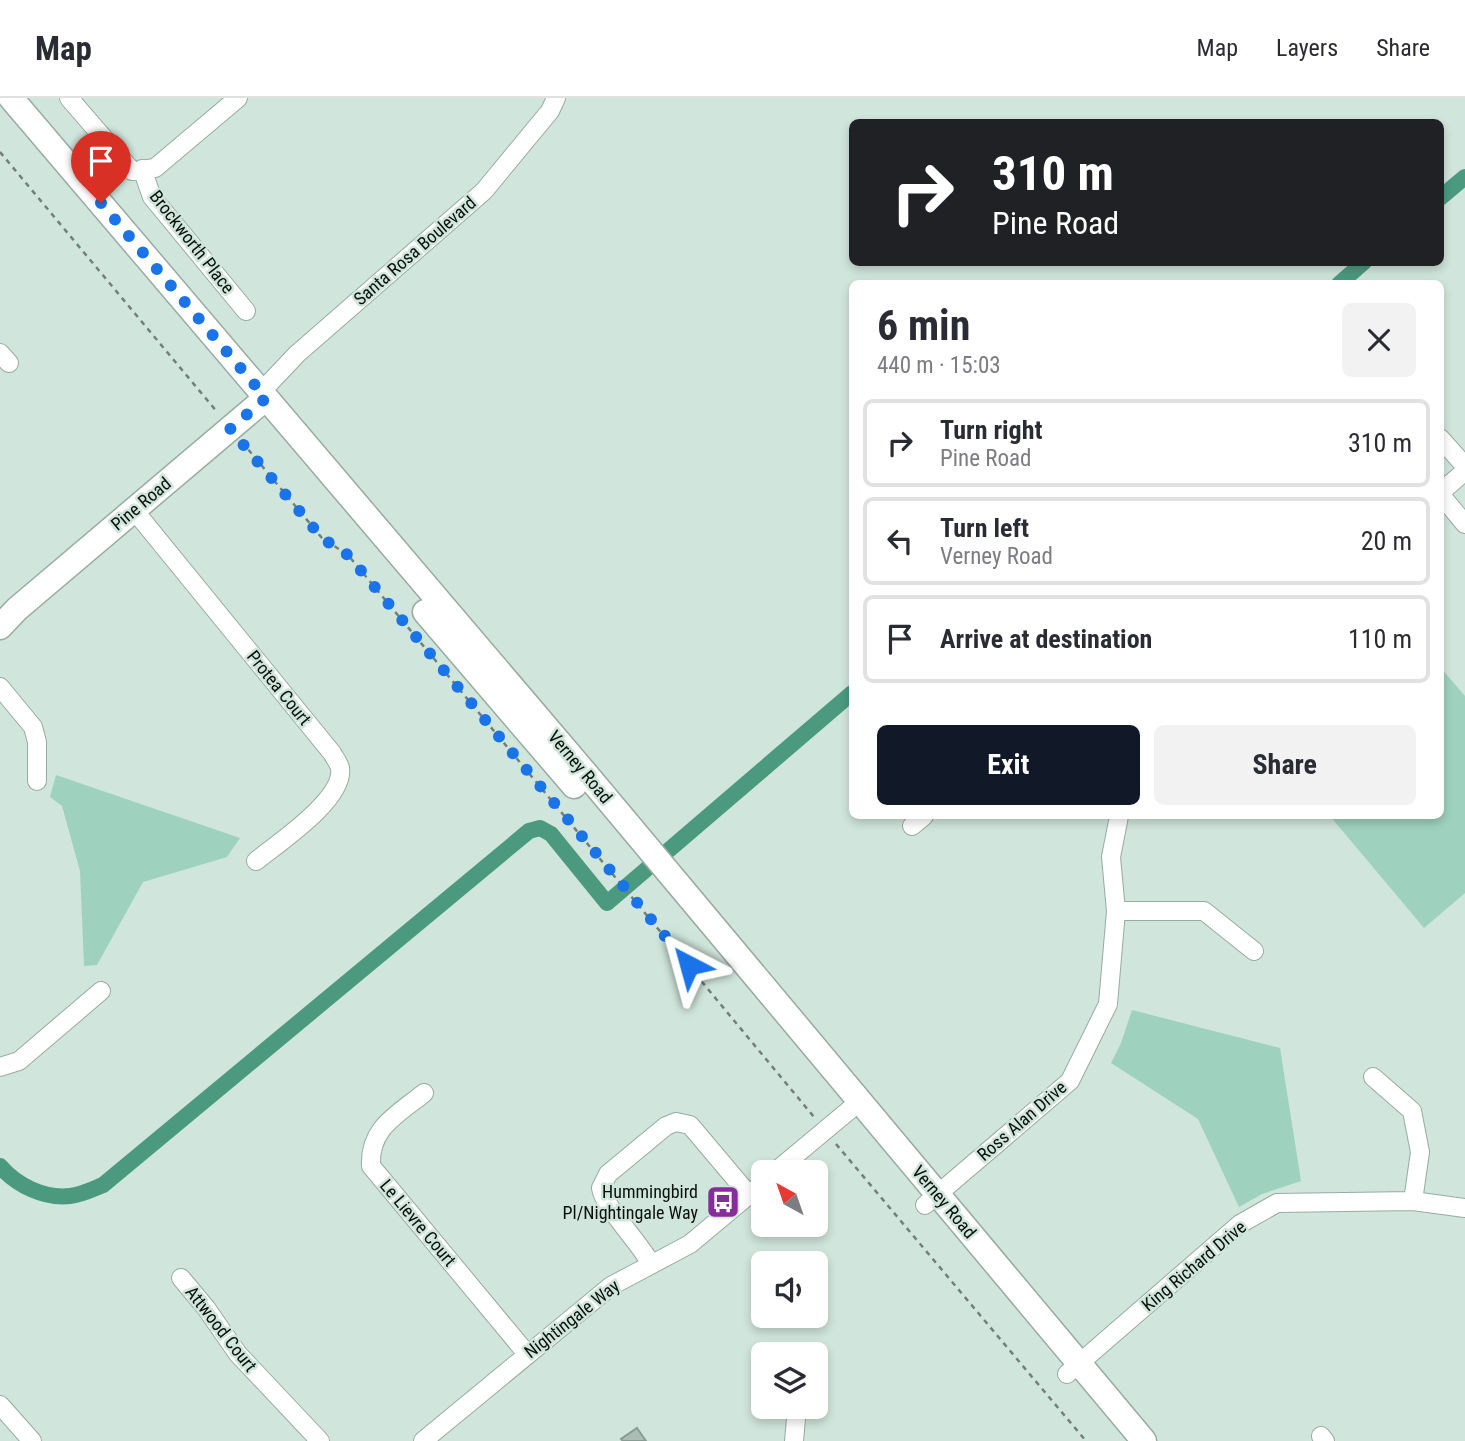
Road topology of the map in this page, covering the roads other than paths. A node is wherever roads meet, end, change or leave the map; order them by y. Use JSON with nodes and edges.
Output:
{"nodes":[{"id":1,"x":11,"y":98,"type":"edge"},
{"id":2,"x":69,"y":98,"type":"edge"},
{"id":3,"x":239,"y":98,"type":"edge"},
{"id":4,"x":556,"y":98,"type":"edge"},
{"id":5,"x":0,"y":109,"type":"edge"},
{"id":6,"x":142,"y":169,"type":"junction"},
{"id":7,"x":246,"y":311,"type":"dead end"},
{"id":8,"x":260,"y":400,"type":"junction"},
{"id":9,"x":1444,"y":443,"type":"edge"},
{"id":10,"x":1465,"y":468,"type":"edge"},
{"id":11,"x":1444,"y":490,"type":"edge"},
{"id":12,"x":1444,"y":499,"type":"edge"},
{"id":13,"x":134,"y":510,"type":"junction"},
{"id":14,"x":1465,"y":524,"type":"edge"},
{"id":15,"x":8,"y":613,"type":"edge"},
{"id":16,"x":0,"y":627,"type":"edge"},
{"id":17,"x":1,"y":690,"type":"edge"},
{"id":18,"x":37,"y":781,"type":"dead end"},
{"id":19,"x":1118,"y":819,"type":"edge"},
{"id":20,"x":256,"y":861,"type":"dead end"},
{"id":21,"x":1116,"y":911,"type":"junction"},
{"id":22,"x":1254,"y":951,"type":"dead end"},
{"id":23,"x":101,"y":991,"type":"dead end"},
{"id":24,"x":0,"y":1068,"type":"edge"},
{"id":25,"x":1373,"y":1077,"type":"dead end"},
{"id":26,"x":424,"y":1093,"type":"dead end"},
{"id":27,"x":853,"y":1107,"type":"junction"},
{"id":28,"x":789,"y":1160,"type":"edge"},
{"id":29,"x":751,"y":1184,"type":"edge"},
{"id":30,"x":751,"y":1193,"type":"edge"},
{"id":31,"x":931,"y":1200,"type":"junction"},
{"id":32,"x":1413,"y":1201,"type":"junction"},
{"id":33,"x":1465,"y":1208,"type":"edge"},
{"id":34,"x":651,"y":1264,"type":"junction"},
{"id":35,"x":181,"y":1278,"type":"dead end"},
{"id":36,"x":527,"y":1354,"type":"junction"},
{"id":37,"x":1073,"y":1369,"type":"junction"},
{"id":38,"x":0,"y":1405,"type":"edge"},
{"id":39,"x":796,"y":1419,"type":"edge"},
{"id":40,"x":32,"y":1441,"type":"edge"},
{"id":41,"x":320,"y":1441,"type":"edge"},
{"id":42,"x":423,"y":1441,"type":"edge"},
{"id":43,"x":794,"y":1441,"type":"edge"},
{"id":44,"x":1124,"y":1441,"type":"edge"},
{"id":45,"x":1144,"y":1441,"type":"edge"}],
"edges":[{"from":1,"to":8,"type":"street","name":"Verney Road"},
{"from":2,"to":6,"type":"street"},
{"from":3,"to":6,"type":"street"},
{"from":4,"to":8,"type":"street","name":"Santa Rosa Boulevard"},
{"from":5,"to":8,"type":"street","name":"Verney Road"},
{"from":6,"to":7,"type":"street","name":"Brockworth Place"},
{"from":8,"to":13,"type":"street","name":"Pine Road"},
{"from":8,"to":27,"type":"street","name":"Verney Road"},
{"from":9,"to":10,"type":"street"},
{"from":10,"to":11,"type":"street"},
{"from":12,"to":14,"type":"street"},
{"from":13,"to":15,"type":"street","name":"Pine Road"},
{"from":13,"to":20,"type":"street","name":"Protea Court"},
{"from":15,"to":16,"type":"street","name":"Pine Road"},
{"from":17,"to":18,"type":"street"},
{"from":19,"to":21,"type":"street","name":"Ross Alan Drive"},
{"from":21,"to":22,"type":"street"},
{"from":21,"to":31,"type":"street","name":"Ross Alan Drive"},
{"from":23,"to":24,"type":"street"},
{"from":25,"to":32,"type":"street"},
{"from":26,"to":36,"type":"street","name":"Le Lievre Court"},
{"from":27,"to":28,"type":"street"},
{"from":27,"to":31,"type":"street","name":"Verney Road"},
{"from":29,"to":34,"type":"street"},
{"from":30,"to":34,"type":"street","name":"Nightingale Way"},
{"from":31,"to":37,"type":"street","name":"Verney Road"},
{"from":32,"to":33,"type":"street","name":"King Richard Drive"},
{"from":32,"to":37,"type":"street","name":"King Richard Drive"},
{"from":34,"to":36,"type":"street","name":"Nightingale Way"},
{"from":35,"to":41,"type":"street","name":"Attwood Court"},
{"from":36,"to":42,"type":"street","name":"Nightingale Way"},
{"from":37,"to":44,"type":"street","name":"Verney Road"},
{"from":37,"to":45,"type":"street","name":"Verney Road"},
{"from":38,"to":40,"type":"street"},
{"from":39,"to":43,"type":"street"}]}
